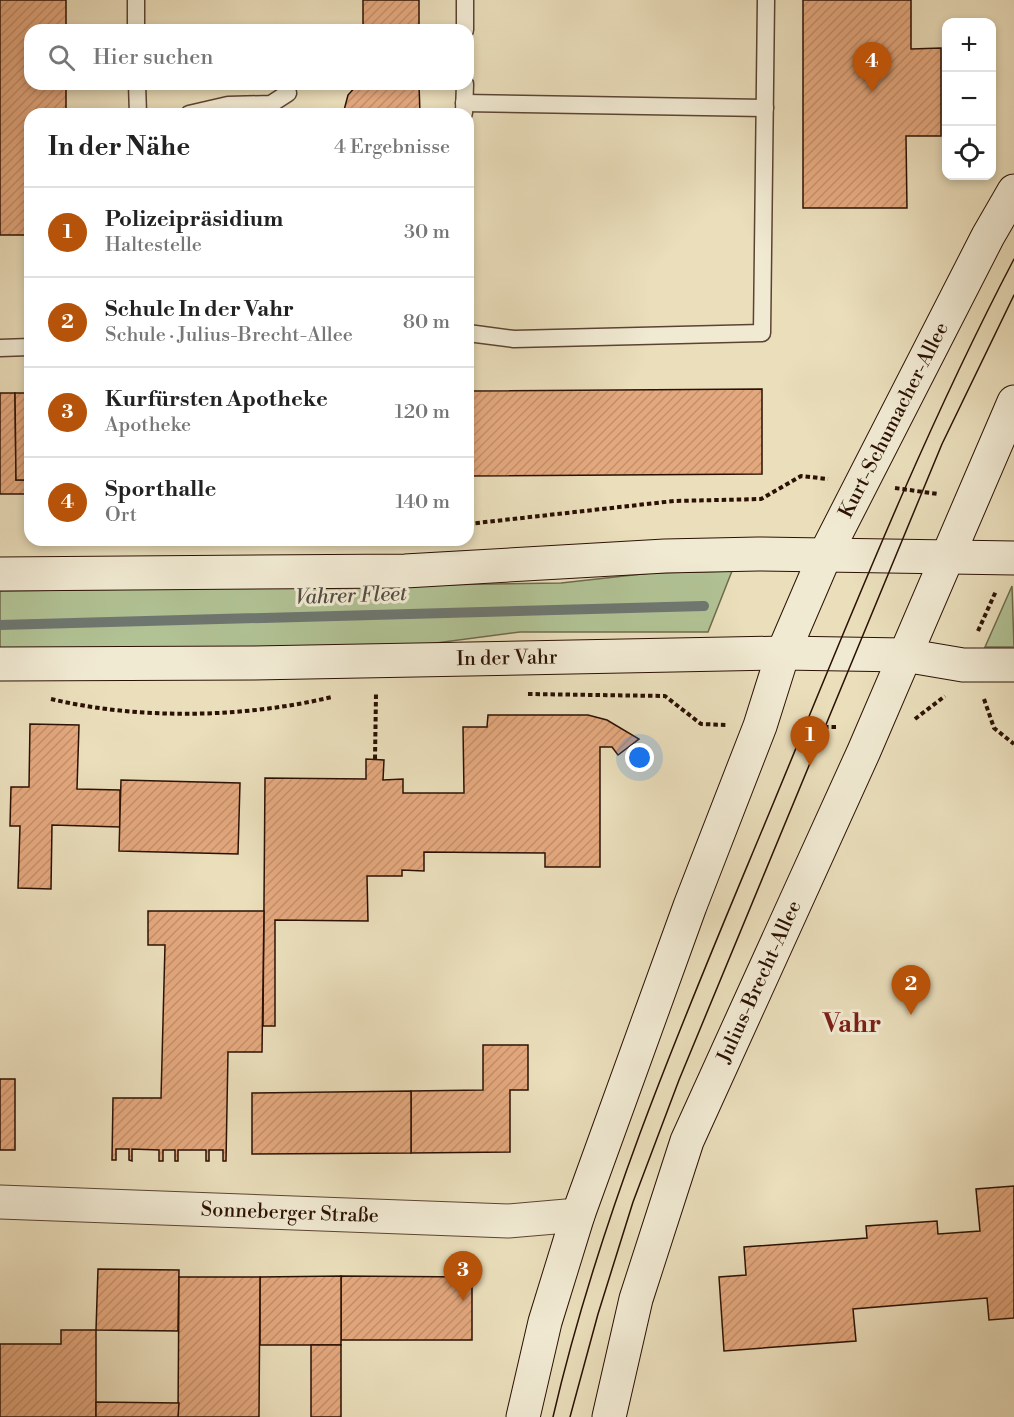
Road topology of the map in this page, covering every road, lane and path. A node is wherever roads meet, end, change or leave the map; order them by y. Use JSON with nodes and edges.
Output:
{"nodes":[{"id":1,"x":136,"y":0,"type":"edge"},
{"id":2,"x":465,"y":0,"type":"edge"},
{"id":3,"x":766,"y":0,"type":"edge"},
{"id":4,"x":136,"y":24,"type":"edge"},
{"id":5,"x":465,"y":24,"type":"edge"},
{"id":6,"x":137,"y":90,"type":"edge"},
{"id":7,"x":465,"y":90,"type":"edge"},
{"id":8,"x":288,"y":93,"type":"dead end"},
{"id":9,"x":138,"y":108,"type":"edge"},
{"id":10,"x":215,"y":108,"type":"edge"},
{"id":11,"x":464,"y":108,"type":"edge"},
{"id":12,"x":765,"y":108,"type":"junction"},
{"id":13,"x":474,"y":109,"type":"edge"},
{"id":14,"x":1014,"y":191,"type":"edge"},
{"id":15,"x":474,"y":334,"type":"edge"},
{"id":16,"x":24,"y":347,"type":"edge"},
{"id":17,"x":0,"y":348,"type":"edge"},
{"id":18,"x":1014,"y":402,"type":"edge"},
{"id":19,"x":863,"y":484,"type":"junction"},
{"id":20,"x":971,"y":498,"type":"junction"},
{"id":21,"x":474,"y":523,"type":"edge"},
{"id":22,"x":826,"y":553,"type":"junction"},
{"id":23,"x":946,"y":558,"type":"junction"},
{"id":24,"x":1014,"y":558,"type":"edge"},
{"id":25,"x":0,"y":574,"type":"edge"},
{"id":26,"x":783,"y":653,"type":"junction"},
{"id":27,"x":904,"y":656,"type":"junction"},
{"id":28,"x":0,"y":663,"type":"edge"},
{"id":29,"x":1014,"y":665,"type":"edge"},
{"id":30,"x":365,"y":692,"type":"dead end"},
{"id":31,"x":376,"y":692,"type":"junction"},
{"id":32,"x":387,"y":692,"type":"dead end"},
{"id":33,"x":950,"y":692,"type":"dead end"},
{"id":34,"x":526,"y":694,"type":"dead end"},
{"id":35,"x":336,"y":696,"type":"dead end"},
{"id":36,"x":39,"y":697,"type":"dead end"},
{"id":37,"x":984,"y":699,"type":"dead end"},
{"id":38,"x":760,"y":726,"type":"junction"},
{"id":39,"x":874,"y":726,"type":"junction"},
{"id":40,"x":1014,"y":744,"type":"edge"},
{"id":41,"x":375,"y":759,"type":"dead end"},
{"id":42,"x":0,"y":1202,"type":"edge"},
{"id":43,"x":578,"y":1215,"type":"junction"},
{"id":44,"x":523,"y":1417,"type":"edge"},
{"id":45,"x":609,"y":1417,"type":"edge"}],
"edges":[{"from":1,"to":4,"type":"lane"},
{"from":2,"to":5,"type":"lane"},
{"from":3,"to":12,"type":"lane"},
{"from":6,"to":9,"type":"lane"},
{"from":7,"to":11,"type":"lane"},
{"from":8,"to":10,"type":"lane"},
{"from":12,"to":13,"type":"lane"},
{"from":12,"to":15,"type":"lane"},
{"from":14,"to":19,"type":"main road","name":"Kurt-Schumacher-Allee"},
{"from":16,"to":17,"type":"lane"},
{"from":18,"to":20,"type":"main road"},
{"from":19,"to":20,"type":"path"},
{"from":19,"to":21,"type":"path"},
{"from":19,"to":22,"type":"main road","name":"Kurt-Schumacher-Allee"},
{"from":20,"to":23,"type":"main road"},
{"from":22,"to":23,"type":"main road"},
{"from":22,"to":25,"type":"main road"},
{"from":22,"to":26,"type":"main road","name":"Kurt-Schumacher-Allee"},
{"from":23,"to":24,"type":"main road"},
{"from":23,"to":27,"type":"main road","name":"Julius-Brecht-Allee"},
{"from":26,"to":27,"type":"main road","name":"In der Vahr"},
{"from":26,"to":28,"type":"main road","name":"In der Vahr"},
{"from":26,"to":38,"type":"main road"},
{"from":27,"to":29,"type":"main road","name":"In der Vahr"},
{"from":27,"to":39,"type":"main road","name":"Julius-Brecht-Allee"},
{"from":30,"to":31,"type":"path"},
{"from":31,"to":32,"type":"path"},
{"from":31,"to":41,"type":"path"},
{"from":33,"to":39,"type":"path"},
{"from":34,"to":38,"type":"path"},
{"from":35,"to":36,"type":"path"},
{"from":37,"to":40,"type":"path"},
{"from":38,"to":39,"type":"path"},
{"from":38,"to":43,"type":"main road"},
{"from":39,"to":45,"type":"main road","name":"Julius-Brecht-Allee"},
{"from":42,"to":43,"type":"main road","name":"Sonneberger Straße"},
{"from":43,"to":44,"type":"main road"}]}
